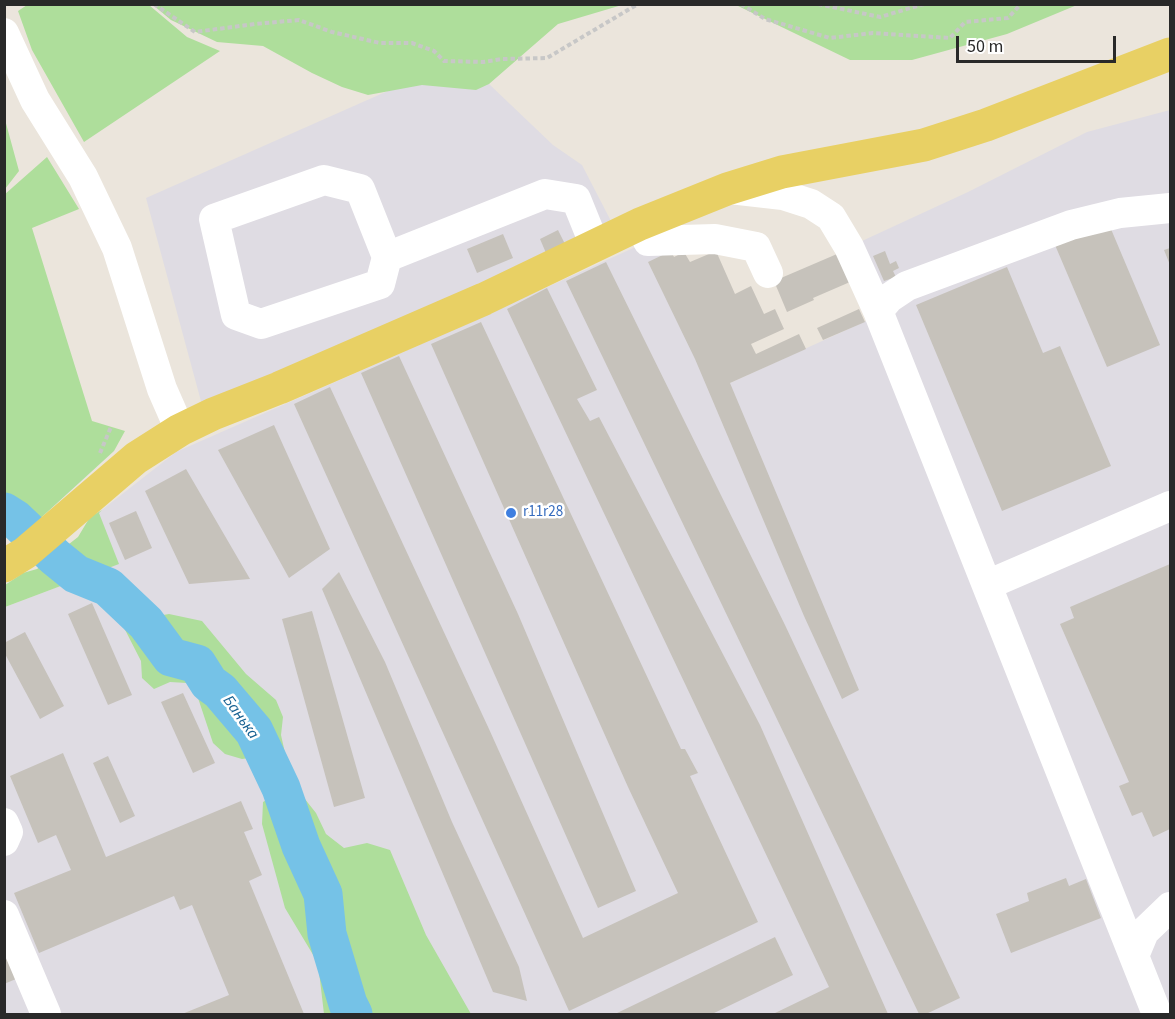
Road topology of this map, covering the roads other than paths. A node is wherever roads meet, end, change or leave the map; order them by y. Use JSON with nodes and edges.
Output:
{"nodes":[{"id":1,"x":4,"y":33,"type":"edge"},
{"id":2,"x":1170,"y":54,"type":"edge"},
{"id":3,"x":727,"y":189,"type":"junction"},
{"id":4,"x":1170,"y":208,"type":"edge"},
{"id":5,"x":640,"y":224,"type":"junction"},
{"id":6,"x":595,"y":246,"type":"junction"},
{"id":7,"x":387,"y":257,"type":"junction"},
{"id":8,"x":768,"y":273,"type":"dead end"},
{"id":9,"x":878,"y":311,"type":"junction"},
{"id":10,"x":180,"y":430,"type":"junction"},
{"id":11,"x":1170,"y":507,"type":"edge"},
{"id":12,"x":15,"y":560,"type":"edge"},
{"id":13,"x":987,"y":585,"type":"junction"},
{"id":14,"x":4,"y":823,"type":"edge"},
{"id":15,"x":4,"y":841,"type":"edge"},
{"id":16,"x":1170,"y":907,"type":"edge"},
{"id":17,"x":4,"y":915,"type":"edge"},
{"id":18,"x":1134,"y":956,"type":"junction"},
{"id":19,"x":46,"y":1014,"type":"edge"},
{"id":20,"x":1157,"y":1014,"type":"edge"}],
"edges":[{"from":1,"to":10,"type":"street"},
{"from":2,"to":3,"type":"main road"},
{"from":3,"to":5,"type":"main road"},
{"from":3,"to":9,"type":"street"},
{"from":4,"to":9,"type":"street"},
{"from":5,"to":6,"type":"main road"},
{"from":5,"to":8,"type":"street"},
{"from":6,"to":7,"type":"street"},
{"from":6,"to":10,"type":"main road"},
{"from":7,"to":7,"type":"street"},
{"from":9,"to":13,"type":"street"},
{"from":10,"to":12,"type":"main road"},
{"from":11,"to":13,"type":"street"},
{"from":13,"to":18,"type":"street"},
{"from":14,"to":15,"type":"street"},
{"from":16,"to":18,"type":"street"},
{"from":17,"to":19,"type":"street"},
{"from":18,"to":20,"type":"street"}]}
